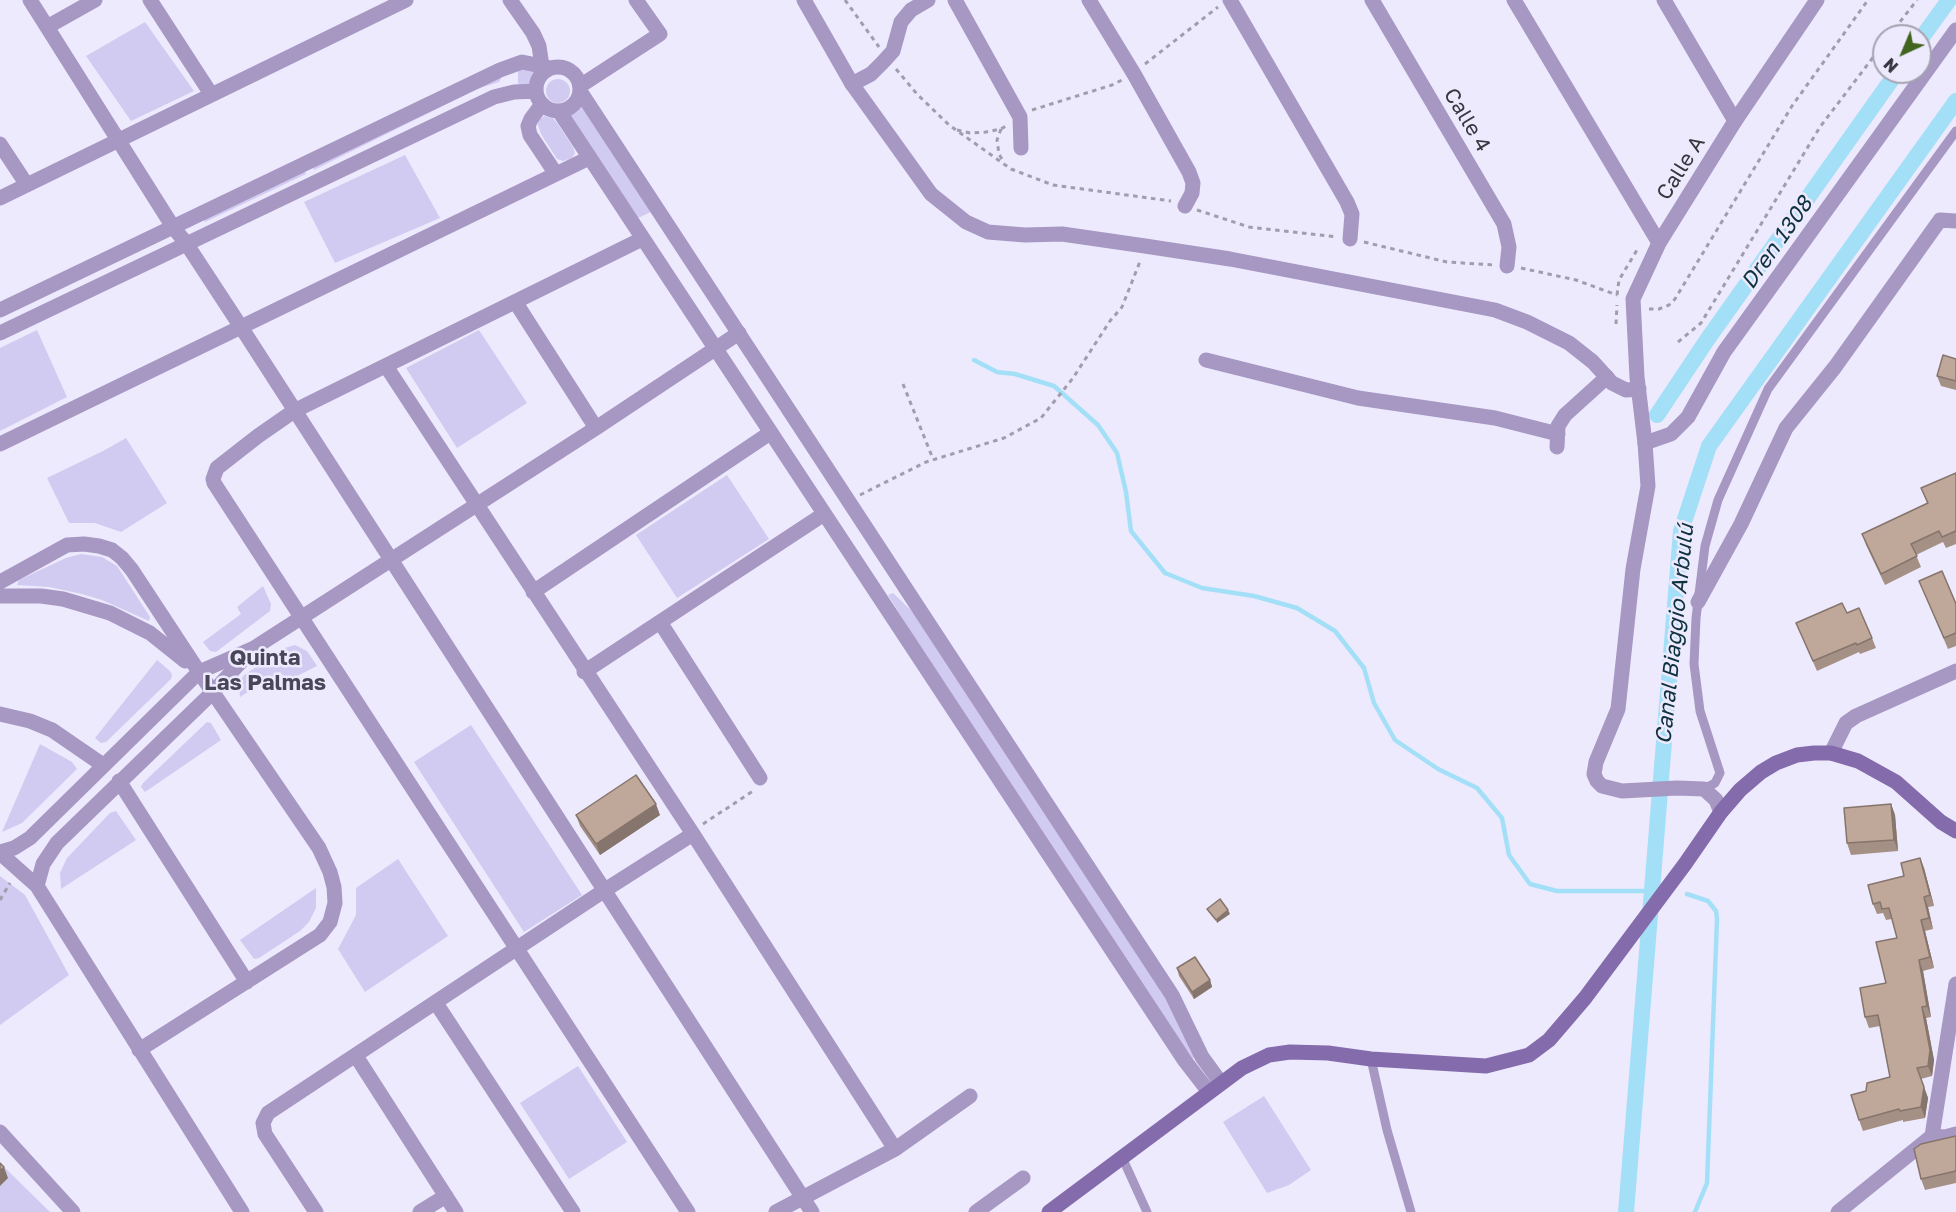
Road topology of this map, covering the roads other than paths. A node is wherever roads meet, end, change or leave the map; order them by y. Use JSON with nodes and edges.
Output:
{"nodes":[{"id":1,"x":30,"y":0,"type":"edge"},
{"id":2,"x":95,"y":0,"type":"edge"},
{"id":3,"x":150,"y":0,"type":"edge"},
{"id":4,"x":406,"y":0,"type":"edge"},
{"id":5,"x":510,"y":0,"type":"edge"},
{"id":6,"x":636,"y":0,"type":"edge"},
{"id":7,"x":804,"y":0,"type":"edge"},
{"id":8,"x":928,"y":0,"type":"edge"},
{"id":9,"x":955,"y":0,"type":"edge"},
{"id":10,"x":1089,"y":0,"type":"edge"},
{"id":11,"x":1372,"y":0,"type":"edge"},
{"id":12,"x":1514,"y":0,"type":"edge"},
{"id":13,"x":1664,"y":0,"type":"edge"},
{"id":14,"x":1817,"y":0,"type":"edge"},
{"id":15,"x":1225,"y":3,"type":"edge"},
{"id":16,"x":384,"y":4,"type":"edge"},
{"id":17,"x":47,"y":27,"type":"junction"},
{"id":18,"x":1956,"y":30,"type":"edge"},
{"id":19,"x":547,"y":67,"type":"junction"},
{"id":20,"x":852,"y":84,"type":"junction"},
{"id":21,"x":580,"y":88,"type":"junction"},
{"id":22,"x":212,"y":94,"type":"junction"},
{"id":23,"x":539,"y":98,"type":"junction"},
{"id":24,"x":559,"y":111,"type":"junction"},
{"id":25,"x":1735,"y":121,"type":"junction"},
{"id":26,"x":1956,"y":131,"type":"edge"},
{"id":27,"x":117,"y":139,"type":"junction"},
{"id":28,"x":0,"y":144,"type":"edge"},
{"id":29,"x":1021,"y":148,"type":"dead end"},
{"id":30,"x":589,"y":158,"type":"junction"},
{"id":31,"x":556,"y":174,"type":"junction"},
{"id":32,"x":27,"y":185,"type":"junction"},
{"id":33,"x":0,"y":198,"type":"edge"},
{"id":34,"x":1185,"y":206,"type":"road end"},
{"id":35,"x":1956,"y":221,"type":"edge"},
{"id":36,"x":173,"y":227,"type":"junction"},
{"id":37,"x":642,"y":239,"type":"junction"},
{"id":38,"x":1350,"y":239,"type":"road end"},
{"id":39,"x":186,"y":243,"type":"junction"},
{"id":40,"x":1659,"y":243,"type":"junction"},
{"id":41,"x":1507,"y":266,"type":"road end"},
{"id":42,"x":516,"y":303,"type":"junction"},
{"id":43,"x":0,"y":310,"type":"edge"},
{"id":44,"x":241,"y":327,"type":"junction"},
{"id":45,"x":0,"y":333,"type":"edge"},
{"id":46,"x":739,"y":333,"type":"junction"},
{"id":47,"x":714,"y":349,"type":"junction"},
{"id":48,"x":1206,"y":360,"type":"dead end"},
{"id":49,"x":386,"y":366,"type":"junction"},
{"id":50,"x":1607,"y":377,"type":"junction"},
{"id":51,"x":1638,"y":383,"type":"junction"},
{"id":52,"x":294,"y":411,"type":"junction"},
{"id":53,"x":596,"y":428,"type":"junction"},
{"id":54,"x":770,"y":433,"type":"junction"},
{"id":55,"x":1645,"y":443,"type":"junction"},
{"id":56,"x":0,"y":444,"type":"edge"},
{"id":57,"x":476,"y":505,"type":"junction"},
{"id":58,"x":824,"y":514,"type":"junction"},
{"id":59,"x":390,"y":561,"type":"junction"},
{"id":60,"x":0,"y":582,"type":"edge"},
{"id":61,"x":533,"y":592,"type":"junction"},
{"id":62,"x":0,"y":597,"type":"edge"},
{"id":63,"x":1698,"y":602,"type":"junction"},
{"id":64,"x":301,"y":616,"type":"junction"},
{"id":65,"x":660,"y":622,"type":"junction"},
{"id":66,"x":254,"y":648,"type":"junction"},
{"id":67,"x":1956,"y":671,"type":"edge"},
{"id":68,"x":199,"y":672,"type":"junction"},
{"id":69,"x":584,"y":672,"type":"junction"},
{"id":70,"x":213,"y":692,"type":"junction"},
{"id":71,"x":0,"y":714,"type":"edge"},
{"id":72,"x":1831,"y":753,"type":"junction"},
{"id":73,"x":103,"y":765,"type":"junction"},
{"id":74,"x":119,"y":781,"type":"junction"},
{"id":75,"x":758,"y":784,"type":"road end"},
{"id":76,"x":1704,"y":789,"type":"junction"},
{"id":77,"x":1721,"y":812,"type":"junction"},
{"id":78,"x":1956,"y":831,"type":"edge"},
{"id":79,"x":692,"y":833,"type":"junction"},
{"id":80,"x":0,"y":853,"type":"edge"},
{"id":81,"x":37,"y":886,"type":"junction"},
{"id":82,"x":605,"y":890,"type":"junction"},
{"id":83,"x":516,"y":950,"type":"junction"},
{"id":84,"x":247,"y":982,"type":"junction"},
{"id":85,"x":1956,"y":984,"type":"edge"},
{"id":86,"x":1955,"y":1001,"type":"edge"},
{"id":87,"x":436,"y":1003,"type":"junction"},
{"id":88,"x":139,"y":1050,"type":"junction"},
{"id":89,"x":356,"y":1056,"type":"junction"},
{"id":90,"x":1371,"y":1059,"type":"junction"},
{"id":91,"x":1215,"y":1087,"type":"junction"},
{"id":92,"x":970,"y":1096,"type":"dead end"},
{"id":93,"x":0,"y":1131,"type":"edge"},
{"id":94,"x":1956,"y":1134,"type":"edge"},
{"id":95,"x":1932,"y":1136,"type":"junction"},
{"id":96,"x":895,"y":1149,"type":"junction"},
{"id":97,"x":1122,"y":1157,"type":"junction"},
{"id":98,"x":1023,"y":1178,"type":"dead end"},
{"id":99,"x":446,"y":1196,"type":"junction"},
{"id":100,"x":802,"y":1198,"type":"junction"},
{"id":101,"x":73,"y":1212,"type":"edge"},
{"id":102,"x":242,"y":1212,"type":"edge"},
{"id":103,"x":316,"y":1212,"type":"edge"},
{"id":104,"x":420,"y":1212,"type":"edge"},
{"id":105,"x":456,"y":1212,"type":"edge"},
{"id":106,"x":573,"y":1212,"type":"edge"},
{"id":107,"x":688,"y":1212,"type":"edge"},
{"id":108,"x":777,"y":1212,"type":"edge"},
{"id":109,"x":812,"y":1212,"type":"edge"},
{"id":110,"x":976,"y":1212,"type":"edge"},
{"id":111,"x":1049,"y":1212,"type":"edge"},
{"id":112,"x":1147,"y":1212,"type":"edge"},
{"id":113,"x":1411,"y":1212,"type":"edge"},
{"id":114,"x":1838,"y":1212,"type":"edge"}],
"edges":[{"from":1,"to":17,"type":"street"},
{"from":2,"to":17,"type":"street"},
{"from":3,"to":22,"type":"street"},
{"from":4,"to":16,"type":"street"},
{"from":5,"to":19,"type":"street"},
{"from":6,"to":21,"type":"street"},
{"from":7,"to":20,"type":"street"},
{"from":8,"to":20,"type":"street"},
{"from":9,"to":29,"type":"street"},
{"from":10,"to":34,"type":"street"},
{"from":11,"to":41,"type":"street","name":"Calle 4"},
{"from":12,"to":40,"type":"street"},
{"from":13,"to":25,"type":"street"},
{"from":14,"to":25,"type":"street","name":"Calle A"},
{"from":15,"to":38,"type":"street"},
{"from":16,"to":22,"type":"street"},
{"from":17,"to":27,"type":"street"},
{"from":18,"to":55,"type":"street"},
{"from":19,"to":21,"type":"street"},
{"from":19,"to":23,"type":"street"},
{"from":19,"to":36,"type":"street"},
{"from":20,"to":50,"type":"street"},
{"from":21,"to":24,"type":"street"},
{"from":21,"to":46,"type":"street"},
{"from":22,"to":27,"type":"street"},
{"from":23,"to":24,"type":"street"},
{"from":23,"to":31,"type":"street"},
{"from":23,"to":39,"type":"street"},
{"from":24,"to":30,"type":"street"},
{"from":25,"to":40,"type":"street","name":"Calle A"},
{"from":26,"to":63,"type":"lane"},
{"from":27,"to":32,"type":"street"},
{"from":27,"to":36,"type":"street"},
{"from":28,"to":32,"type":"street"},
{"from":30,"to":31,"type":"street"},
{"from":30,"to":37,"type":"street"},
{"from":31,"to":44,"type":"street"},
{"from":32,"to":33,"type":"street"},
{"from":35,"to":63,"type":"street"},
{"from":36,"to":39,"type":"street"},
{"from":36,"to":43,"type":"street"},
{"from":37,"to":42,"type":"street"},
{"from":37,"to":47,"type":"street"},
{"from":39,"to":44,"type":"street"},
{"from":39,"to":45,"type":"street"},
{"from":40,"to":51,"type":"street","name":"Calle A"},
{"from":42,"to":49,"type":"street"},
{"from":42,"to":53,"type":"street"},
{"from":44,"to":52,"type":"street"},
{"from":44,"to":56,"type":"street"},
{"from":46,"to":47,"type":"street"},
{"from":46,"to":91,"type":"street"},
{"from":47,"to":53,"type":"street"},
{"from":47,"to":54,"type":"street"},
{"from":48,"to":50,"type":"street"},
{"from":49,"to":52,"type":"street"},
{"from":49,"to":57,"type":"street"},
{"from":50,"to":51,"type":"street"},
{"from":51,"to":55,"type":"street","name":"Calle A"},
{"from":52,"to":59,"type":"street"},
{"from":52,"to":64,"type":"street"},
{"from":53,"to":57,"type":"street"},
{"from":54,"to":58,"type":"street"},
{"from":54,"to":61,"type":"street"},
{"from":55,"to":76,"type":"street","name":"Calle A"},
{"from":57,"to":59,"type":"street"},
{"from":57,"to":61,"type":"street"},
{"from":58,"to":65,"type":"street"},
{"from":58,"to":91,"type":"street"},
{"from":59,"to":64,"type":"street"},
{"from":59,"to":82,"type":"street"},
{"from":60,"to":68,"type":"street"},
{"from":61,"to":69,"type":"street"},
{"from":62,"to":68,"type":"street"},
{"from":63,"to":76,"type":"lane"},
{"from":64,"to":66,"type":"street"},
{"from":64,"to":83,"type":"street"},
{"from":65,"to":69,"type":"street"},
{"from":65,"to":75,"type":"street"},
{"from":66,"to":68,"type":"street"},
{"from":66,"to":70,"type":"street"},
{"from":67,"to":72,"type":"street"},
{"from":68,"to":70,"type":"street"},
{"from":68,"to":73,"type":"street"},
{"from":69,"to":79,"type":"street"},
{"from":70,"to":74,"type":"street"},
{"from":70,"to":84,"type":"street"},
{"from":71,"to":73,"type":"street"},
{"from":72,"to":77,"type":"main road"},
{"from":72,"to":78,"type":"main road"},
{"from":73,"to":80,"type":"street"},
{"from":74,"to":81,"type":"street"},
{"from":74,"to":84,"type":"street"},
{"from":76,"to":77,"type":"street"},
{"from":77,"to":90,"type":"main road"},
{"from":79,"to":82,"type":"street"},
{"from":79,"to":96,"type":"street"},
{"from":80,"to":81,"type":"street"},
{"from":81,"to":88,"type":"street"},
{"from":82,"to":83,"type":"street"},
{"from":82,"to":100,"type":"street"},
{"from":83,"to":87,"type":"street"},
{"from":83,"to":107,"type":"street"},
{"from":84,"to":88,"type":"street"},
{"from":85,"to":86,"type":"street"},
{"from":86,"to":95,"type":"street"},
{"from":87,"to":89,"type":"street"},
{"from":87,"to":106,"type":"street"},
{"from":88,"to":102,"type":"street"},
{"from":89,"to":99,"type":"street"},
{"from":89,"to":103,"type":"street"},
{"from":90,"to":91,"type":"main road"},
{"from":90,"to":113,"type":"lane"},
{"from":91,"to":97,"type":"main road"},
{"from":92,"to":96,"type":"street"},
{"from":93,"to":101,"type":"street"},
{"from":94,"to":95,"type":"street"},
{"from":95,"to":114,"type":"street"},
{"from":96,"to":100,"type":"street"},
{"from":97,"to":111,"type":"main road"},
{"from":97,"to":112,"type":"lane"},
{"from":98,"to":110,"type":"street"},
{"from":99,"to":104,"type":"street"},
{"from":99,"to":105,"type":"street"},
{"from":100,"to":108,"type":"street"},
{"from":100,"to":109,"type":"street"}]}
